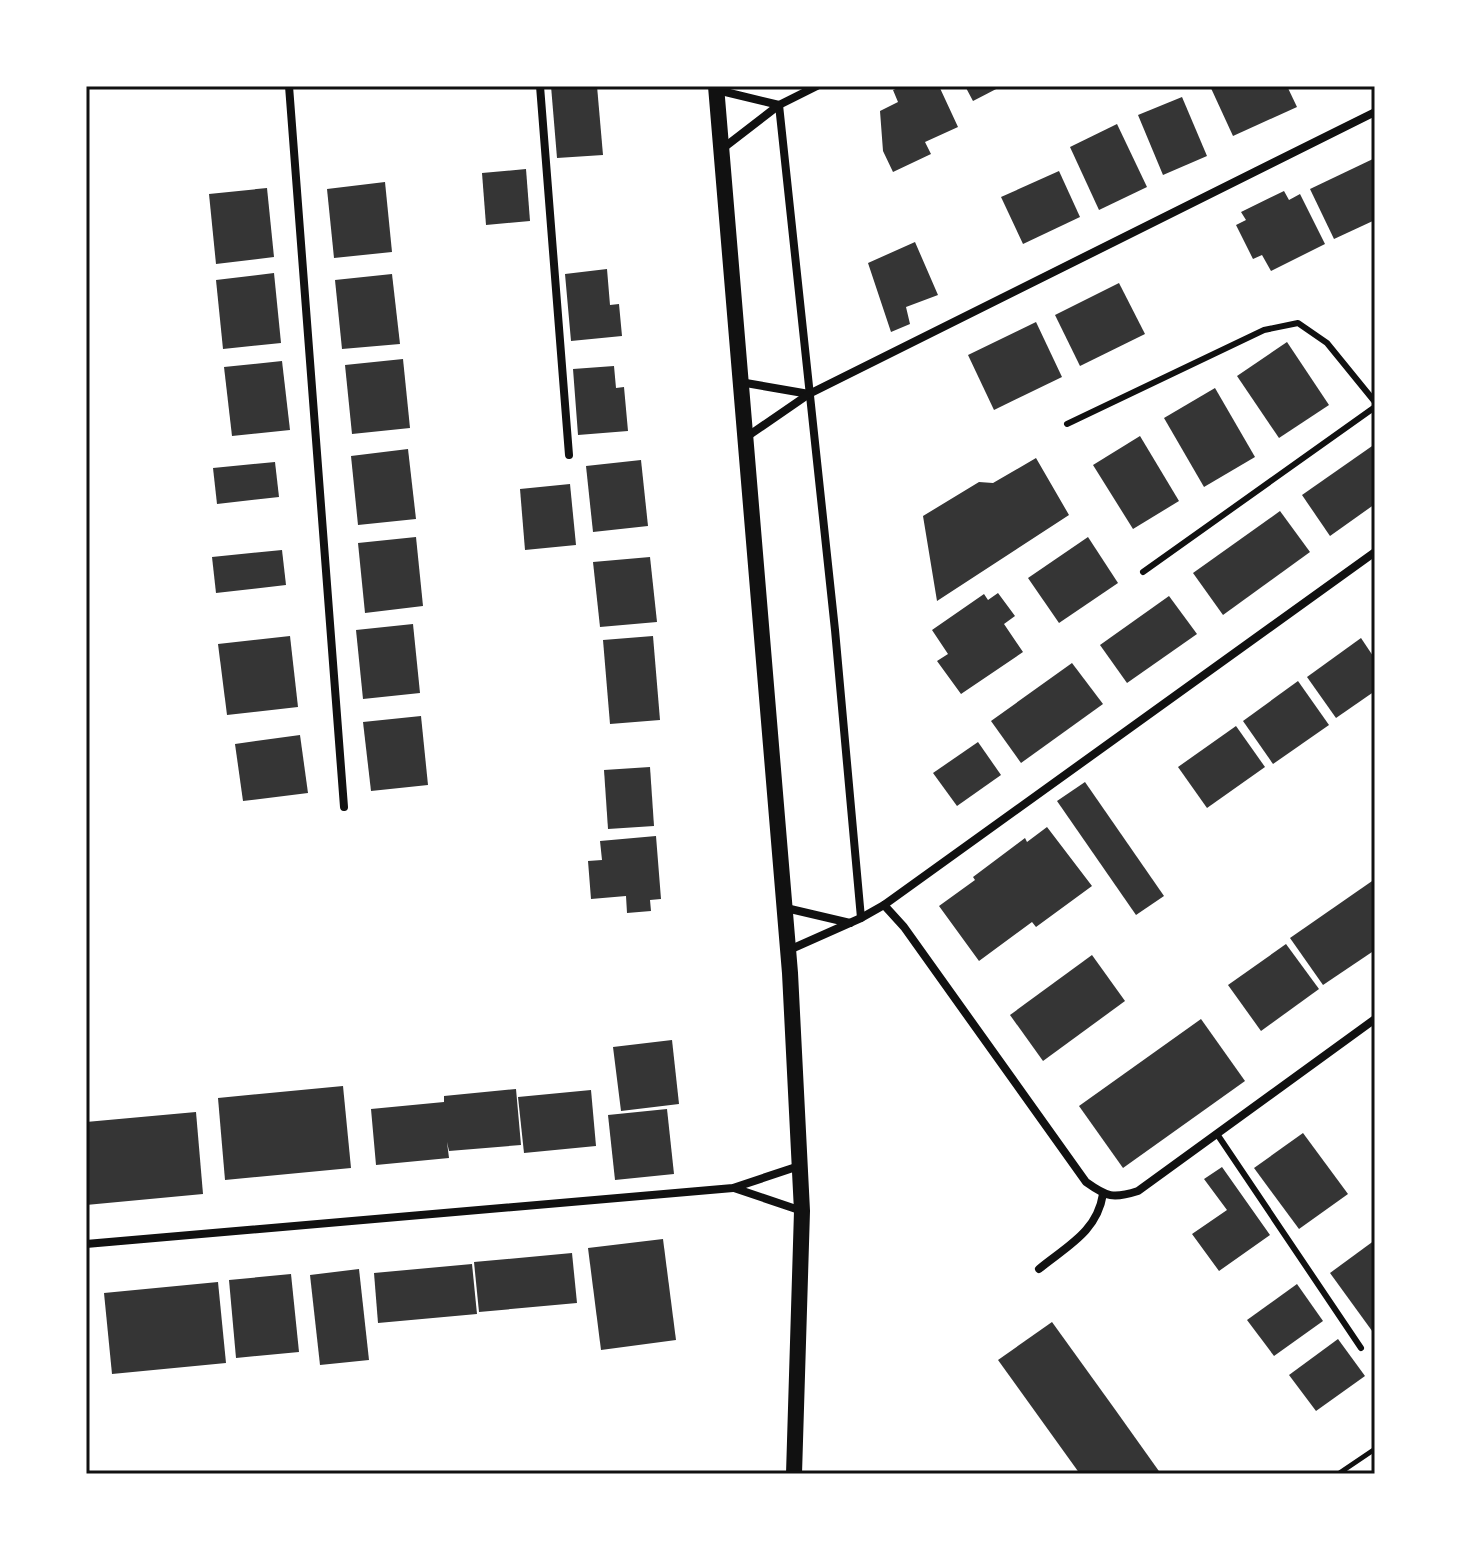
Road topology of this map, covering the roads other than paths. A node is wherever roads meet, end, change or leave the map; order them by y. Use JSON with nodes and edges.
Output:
{"nodes":[{"id":1,"x":289,"y":86,"type":"edge"},
{"id":2,"x":540,"y":86,"type":"edge"},
{"id":3,"x":817,"y":86,"type":"edge"},
{"id":4,"x":716,"y":88,"type":"edge"},
{"id":5,"x":779,"y":105,"type":"junction"},
{"id":6,"x":1375,"y":112,"type":"edge"},
{"id":7,"x":722,"y":149,"type":"junction"},
{"id":8,"x":740,"y":382,"type":"junction"},
{"id":9,"x":809,"y":394,"type":"junction"},
{"id":10,"x":1375,"y":404,"type":"edge"},
{"id":11,"x":1067,"y":424,"type":"dead end"},
{"id":12,"x":745,"y":438,"type":"junction"},
{"id":13,"x":569,"y":455,"type":"dead end"},
{"id":14,"x":1375,"y":552,"type":"edge"},
{"id":15,"x":1143,"y":572,"type":"dead end"},
{"id":16,"x":344,"y":807,"type":"dead end"},
{"id":17,"x":884,"y":905,"type":"junction"},
{"id":18,"x":785,"y":908,"type":"junction"},
{"id":19,"x":861,"y":918,"type":"junction"},
{"id":20,"x":851,"y":923,"type":"junction"},
{"id":21,"x":789,"y":950,"type":"junction"},
{"id":22,"x":1375,"y":1019,"type":"edge"},
{"id":23,"x":1217,"y":1134,"type":"junction"},
{"id":24,"x":801,"y":1166,"type":"junction"},
{"id":25,"x":733,"y":1188,"type":"junction"},
{"id":26,"x":1103,"y":1194,"type":"junction"},
{"id":27,"x":802,"y":1211,"type":"junction"},
{"id":28,"x":86,"y":1244,"type":"edge"},
{"id":29,"x":1039,"y":1269,"type":"dead end"},
{"id":30,"x":1361,"y":1348,"type":"dead end"},
{"id":31,"x":794,"y":1474,"type":"edge"}],
"edges":[{"from":1,"to":16,"type":"street"},
{"from":2,"to":13,"type":"street"},
{"from":3,"to":5,"type":"street"},
{"from":4,"to":5,"type":"street"},
{"from":4,"to":7,"type":"main road"},
{"from":5,"to":7,"type":"street"},
{"from":5,"to":9,"type":"street"},
{"from":6,"to":9,"type":"street"},
{"from":7,"to":8,"type":"main road"},
{"from":8,"to":9,"type":"street"},
{"from":8,"to":12,"type":"main road"},
{"from":9,"to":12,"type":"street"},
{"from":9,"to":19,"type":"street"},
{"from":10,"to":11,"type":"lane"},
{"from":10,"to":15,"type":"lane"},
{"from":12,"to":18,"type":"main road"},
{"from":14,"to":17,"type":"street"},
{"from":17,"to":19,"type":"street"},
{"from":17,"to":26,"type":"street"},
{"from":18,"to":20,"type":"street"},
{"from":18,"to":21,"type":"main road"},
{"from":19,"to":20,"type":"street"},
{"from":20,"to":21,"type":"street"},
{"from":21,"to":24,"type":"main road"},
{"from":22,"to":23,"type":"street"},
{"from":23,"to":26,"type":"street"},
{"from":23,"to":30,"type":"lane"},
{"from":24,"to":25,"type":"street"},
{"from":24,"to":27,"type":"main road"},
{"from":25,"to":27,"type":"street"},
{"from":25,"to":28,"type":"street"},
{"from":26,"to":29,"type":"street"},
{"from":27,"to":31,"type":"main road"}]}
